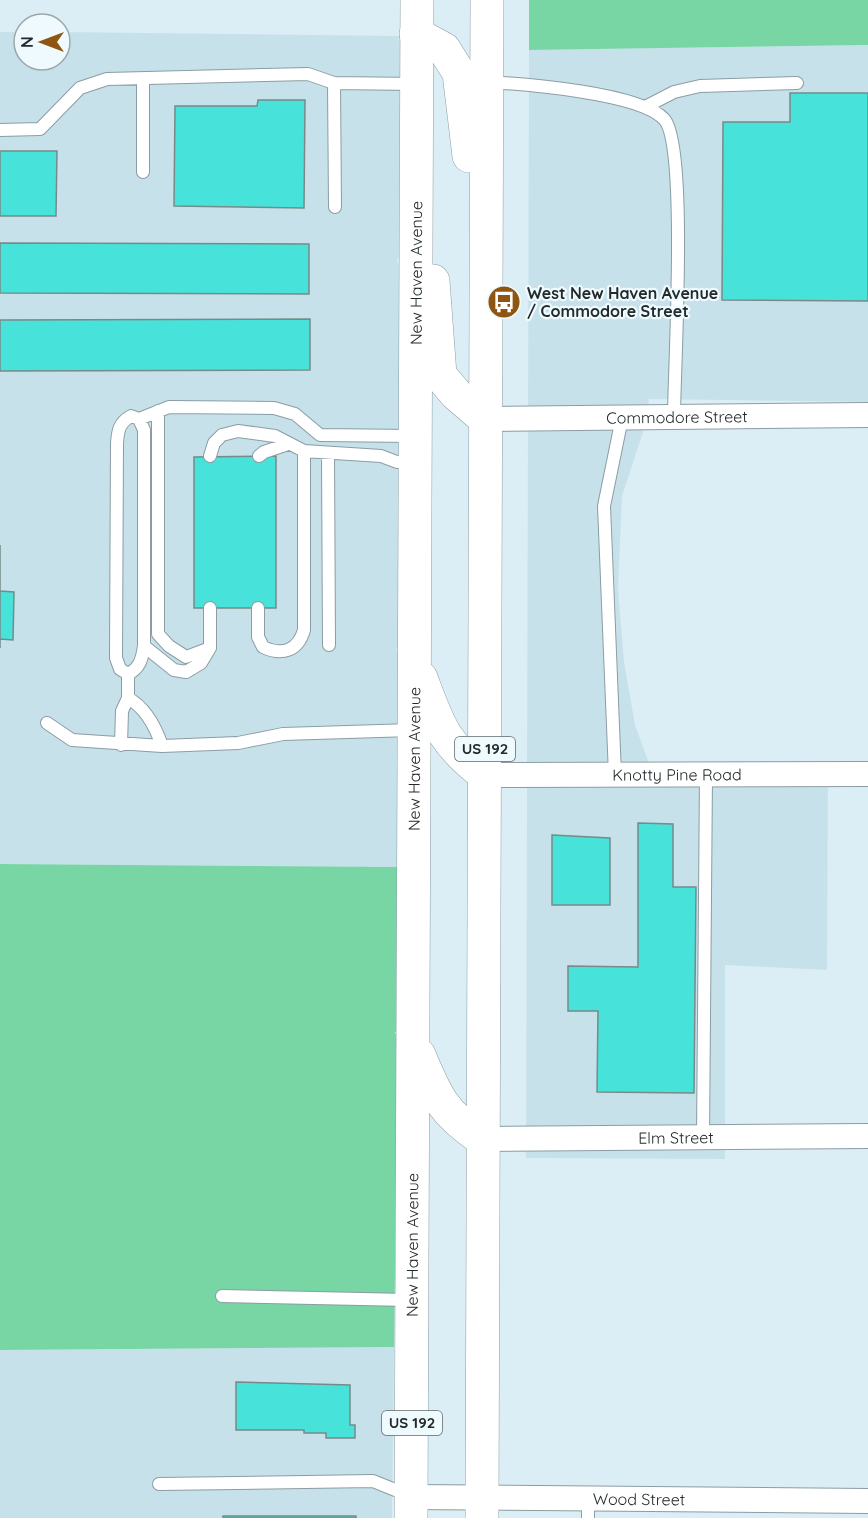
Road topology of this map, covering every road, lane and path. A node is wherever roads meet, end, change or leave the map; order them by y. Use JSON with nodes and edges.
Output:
{"nodes":[{"id":1,"x":417,"y":0,"type":"edge"},
{"id":2,"x":487,"y":0,"type":"edge"},
{"id":3,"x":416,"y":34,"type":"junction"},
{"id":4,"x":143,"y":79,"type":"junction"},
{"id":5,"x":487,"y":82,"type":"junction"},
{"id":6,"x":334,"y":83,"type":"junction"},
{"id":7,"x":797,"y":83,"type":"dead end"},
{"id":8,"x":416,"y":84,"type":"junction"},
{"id":9,"x":645,"y":107,"type":"junction"},
{"id":10,"x":0,"y":130,"type":"edge"},
{"id":11,"x":143,"y":172,"type":"dead end"},
{"id":12,"x":335,"y":207,"type":"dead end"},
{"id":13,"x":416,"y":237,"type":"junction"},
{"id":14,"x":486,"y":292,"type":"junction"},
{"id":15,"x":158,"y":411,"type":"junction"},
{"id":16,"x":868,"y":415,"type":"edge"},
{"id":17,"x":674,"y":417,"type":"junction"},
{"id":18,"x":622,"y":418,"type":"junction"},
{"id":19,"x":139,"y":419,"type":"junction"},
{"id":20,"x":485,"y":419,"type":"junction"},
{"id":21,"x":288,"y":444,"type":"junction"},
{"id":22,"x":414,"y":449,"type":"junction"},
{"id":23,"x":304,"y":451,"type":"junction"},
{"id":24,"x":328,"y":454,"type":"junction"},
{"id":25,"x":210,"y":456,"type":"dead end"},
{"id":26,"x":259,"y":456,"type":"dead end"},
{"id":27,"x":210,"y":608,"type":"dead end"},
{"id":28,"x":258,"y":608,"type":"dead end"},
{"id":29,"x":329,"y":645,"type":"dead end"},
{"id":30,"x":144,"y":646,"type":"junction"},
{"id":31,"x":210,"y":648,"type":"junction"},
{"id":32,"x":414,"y":657,"type":"junction"},
{"id":33,"x":129,"y":674,"type":"junction"},
{"id":34,"x":129,"y":698,"type":"junction"},
{"id":35,"x":47,"y":723,"type":"dead end"},
{"id":36,"x":413,"y":730,"type":"junction"},
{"id":37,"x":121,"y":745,"type":"junction"},
{"id":38,"x":162,"y":746,"type":"junction"},
{"id":39,"x":868,"y":774,"type":"edge"},
{"id":40,"x":615,"y":775,"type":"junction"},
{"id":41,"x":706,"y":775,"type":"junction"},
{"id":42,"x":485,"y":776,"type":"junction"},
{"id":43,"x":413,"y":1040,"type":"junction"},
{"id":44,"x":868,"y":1136,"type":"edge"},
{"id":45,"x":703,"y":1138,"type":"junction"},
{"id":46,"x":482,"y":1140,"type":"junction"},
{"id":47,"x":222,"y":1296,"type":"dead end"},
{"id":48,"x":414,"y":1300,"type":"junction"},
{"id":49,"x":159,"y":1484,"type":"dead end"},
{"id":50,"x":868,"y":1501,"type":"edge"},
{"id":51,"x":411,"y":1507,"type":"edge"},
{"id":52,"x":482,"y":1508,"type":"edge"},
{"id":53,"x":588,"y":1509,"type":"edge"},
{"id":54,"x":802,"y":1509,"type":"edge"}],
"edges":[{"from":1,"to":3,"type":"main road","name":"New Haven Avenue","number":"US 192"},
{"from":2,"to":5,"type":"main road","number":"US 192"},
{"from":3,"to":8,"type":"main road","name":"New Haven Avenue","number":"US 192"},
{"from":3,"to":14,"type":"main road"},
{"from":4,"to":6,"type":"lane"},
{"from":4,"to":10,"type":"lane"},
{"from":4,"to":11,"type":"lane"},
{"from":5,"to":9,"type":"lane"},
{"from":5,"to":14,"type":"main road","number":"US 192"},
{"from":6,"to":8,"type":"lane"},
{"from":6,"to":12,"type":"lane"},
{"from":7,"to":9,"type":"lane"},
{"from":8,"to":13,"type":"main road","name":"New Haven Avenue","number":"US 192"},
{"from":9,"to":17,"type":"lane"},
{"from":13,"to":20,"type":"main road"},
{"from":13,"to":22,"type":"main road","name":"New Haven Avenue","number":"US 192"},
{"from":14,"to":20,"type":"main road","number":"US 192"},
{"from":15,"to":19,"type":"lane"},
{"from":15,"to":22,"type":"lane"},
{"from":15,"to":31,"type":"lane"},
{"from":16,"to":17,"type":"street","name":"Commodore Street"},
{"from":17,"to":18,"type":"street","name":"Commodore Street"},
{"from":18,"to":20,"type":"street","name":"Commodore Street"},
{"from":18,"to":40,"type":"lane"},
{"from":19,"to":30,"type":"lane"},
{"from":19,"to":33,"type":"lane"},
{"from":20,"to":42,"type":"main road","number":"US 192"},
{"from":21,"to":23,"type":"lane"},
{"from":21,"to":25,"type":"lane"},
{"from":21,"to":26,"type":"lane"},
{"from":22,"to":24,"type":"lane"},
{"from":22,"to":32,"type":"main road","name":"New Haven Avenue","number":"US 192"},
{"from":23,"to":24,"type":"lane"},
{"from":23,"to":28,"type":"lane"},
{"from":24,"to":29,"type":"lane"},
{"from":27,"to":31,"type":"lane"},
{"from":30,"to":31,"type":"lane"},
{"from":30,"to":33,"type":"lane"},
{"from":32,"to":36,"type":"main road","name":"New Haven Avenue","number":"US 192"},
{"from":32,"to":42,"type":"main road"},
{"from":33,"to":34,"type":"lane"},
{"from":34,"to":37,"type":"lane"},
{"from":34,"to":38,"type":"lane"},
{"from":35,"to":37,"type":"lane"},
{"from":36,"to":38,"type":"lane"},
{"from":36,"to":43,"type":"main road","name":"New Haven Avenue","number":"US 192"},
{"from":37,"to":38,"type":"lane"},
{"from":39,"to":41,"type":"street","name":"Knotty Pine Road"},
{"from":40,"to":41,"type":"street","name":"Knotty Pine Road"},
{"from":40,"to":42,"type":"street","name":"Knotty Pine Road"},
{"from":41,"to":45,"type":"lane"},
{"from":42,"to":46,"type":"main road","number":"US 192"},
{"from":43,"to":46,"type":"main road"},
{"from":43,"to":48,"type":"main road","name":"New Haven Avenue","number":"US 192"},
{"from":44,"to":45,"type":"street","name":"Elm Street"},
{"from":45,"to":46,"type":"street","name":"Elm Street"},
{"from":46,"to":52,"type":"main road","number":"US 192"},
{"from":47,"to":48,"type":"lane"},
{"from":48,"to":51,"type":"main road","name":"New Haven Avenue","number":"US 192"},
{"from":49,"to":51,"type":"lane"},
{"from":50,"to":54,"type":"street","name":"Wood Street"},
{"from":51,"to":52,"type":"street","name":"Wood Street"},
{"from":52,"to":53,"type":"street","name":"Wood Street"},
{"from":53,"to":54,"type":"street","name":"Wood Street"}]}
